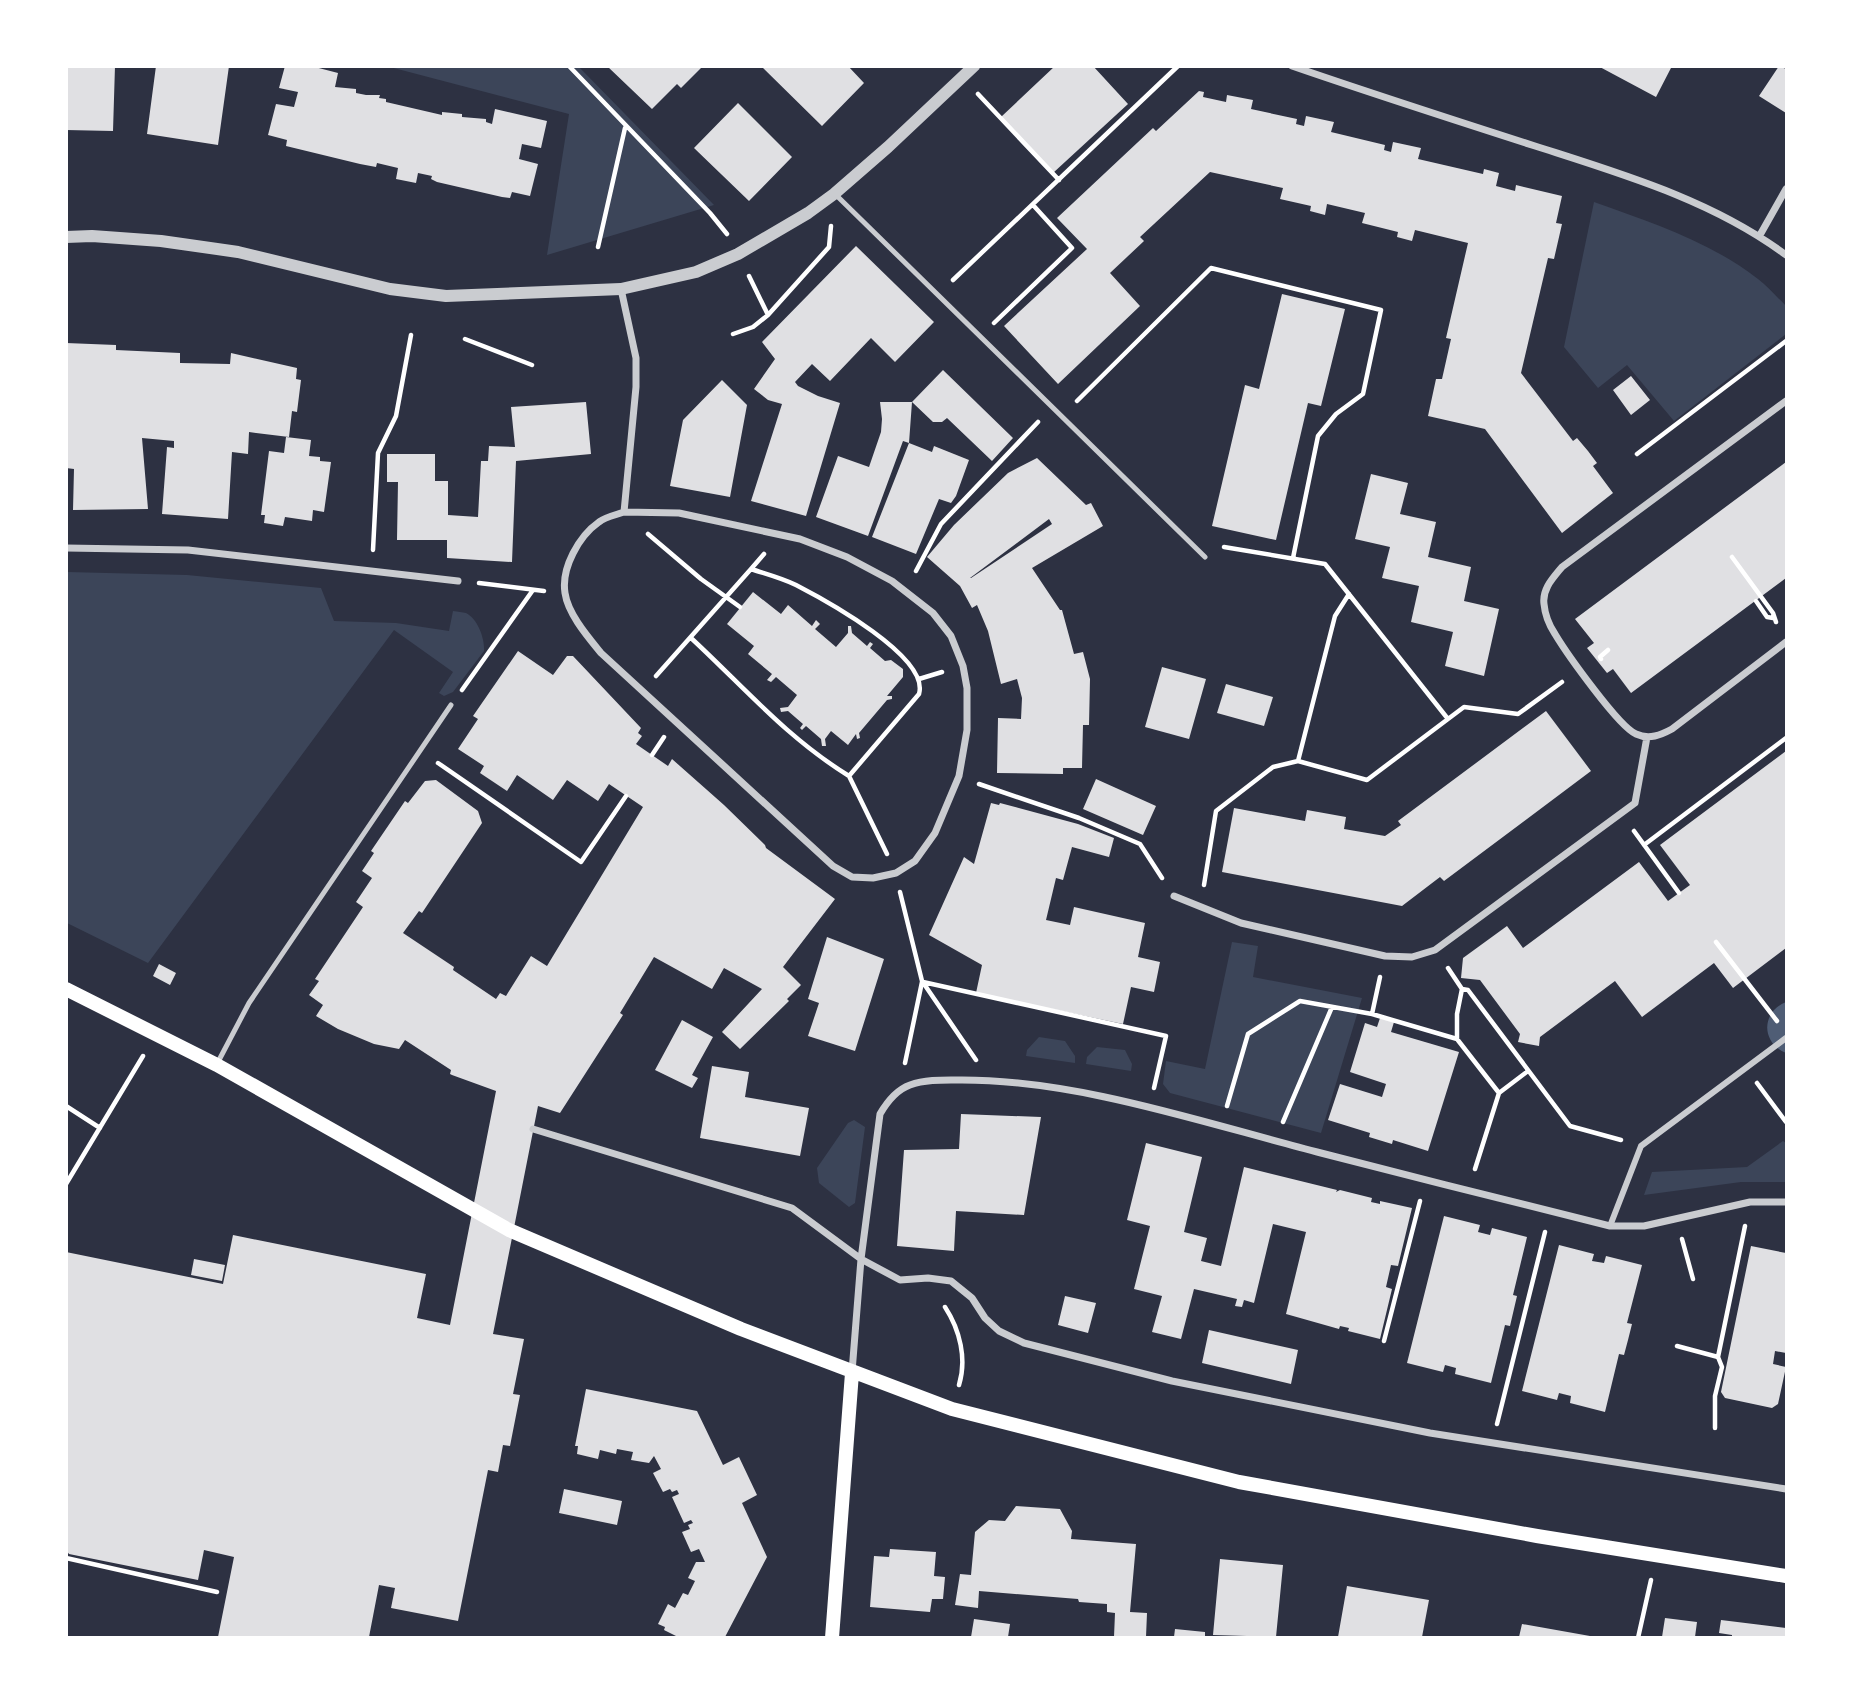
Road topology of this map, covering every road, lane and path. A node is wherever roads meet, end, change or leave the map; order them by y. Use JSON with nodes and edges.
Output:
{"nodes":[{"id":1,"x":569,"y":66,"type":"edge"},
{"id":2,"x":974,"y":66,"type":"edge"},
{"id":3,"x":1178,"y":66,"type":"edge"},
{"id":4,"x":1292,"y":66,"type":"edge"},
{"id":5,"x":963,"y":77,"type":"junction"},
{"id":6,"x":625,"y":127,"type":"junction"},
{"id":7,"x":1059,"y":180,"type":"junction"},
{"id":8,"x":1787,"y":189,"type":"edge"},
{"id":9,"x":834,"y":194,"type":"junction"},
{"id":10,"x":1032,"y":205,"type":"junction"},
{"id":11,"x":1760,"y":235,"type":"junction"},
{"id":12,"x":66,"y":237,"type":"edge"},
{"id":13,"x":598,"y":247,"type":"dead end"},
{"id":14,"x":738,"y":254,"type":"junction"},
{"id":15,"x":1787,"y":255,"type":"edge"},
{"id":16,"x":621,"y":289,"type":"junction"},
{"id":17,"x":938,"y":295,"type":"junction"},
{"id":18,"x":768,"y":315,"type":"junction"},
{"id":19,"x":733,"y":334,"type":"dead end"},
{"id":20,"x":411,"y":335,"type":"dead end"},
{"id":21,"x":980,"y":337,"type":"junction"},
{"id":22,"x":465,"y":339,"type":"dead end"},
{"id":23,"x":1787,"y":341,"type":"edge"},
{"id":24,"x":532,"y":365,"type":"dead end"},
{"id":25,"x":1787,"y":401,"type":"edge"},
{"id":26,"x":1052,"y":408,"type":"junction"},
{"id":27,"x":1061,"y":416,"type":"junction"},
{"id":28,"x":1637,"y":454,"type":"dead end"},
{"id":29,"x":624,"y":512,"type":"junction"},
{"id":30,"x":773,"y":533,"type":"junction"},
{"id":31,"x":660,"y":544,"type":"dead end"},
{"id":32,"x":66,"y":548,"type":"edge"},
{"id":33,"x":668,"y":552,"type":"junction"},
{"id":34,"x":1205,"y":557,"type":"joint"},
{"id":35,"x":1732,"y":557,"type":"dead end"},
{"id":36,"x":663,"y":558,"type":"dead end"},
{"id":37,"x":1293,"y":558,"type":"junction"},
{"id":38,"x":751,"y":569,"type":"junction"},
{"id":39,"x":372,"y":570,"type":"junction"},
{"id":40,"x":457,"y":581,"type":"joint"},
{"id":41,"x":533,"y":590,"type":"junction"},
{"id":42,"x":905,"y":590,"type":"junction"},
{"id":43,"x":565,"y":593,"type":"junction"},
{"id":44,"x":1349,"y":594,"type":"junction"},
{"id":45,"x":726,"y":598,"type":"junction"},
{"id":46,"x":1756,"y":601,"type":"dead end"},
{"id":47,"x":740,"y":607,"type":"dead end"},
{"id":48,"x":691,"y":638,"type":"junction"},
{"id":49,"x":1787,"y":642,"type":"edge"},
{"id":50,"x":1608,"y":650,"type":"dead end"},
{"id":51,"x":1605,"y":664,"type":"dead end"},
{"id":52,"x":1580,"y":669,"type":"junction"},
{"id":53,"x":658,"y":674,"type":"dead end"},
{"id":54,"x":938,"y":674,"type":"dead end"},
{"id":55,"x":919,"y":679,"type":"junction"},
{"id":56,"x":451,"y":705,"type":"joint"},
{"id":57,"x":1448,"y":719,"type":"junction"},
{"id":58,"x":1647,"y":737,"type":"junction"},
{"id":59,"x":1787,"y":738,"type":"edge"},
{"id":60,"x":420,"y":751,"type":"junction"},
{"id":61,"x":1298,"y":761,"type":"junction"},
{"id":62,"x":849,"y":776,"type":"junction"},
{"id":63,"x":959,"y":776,"type":"junction"},
{"id":64,"x":626,"y":796,"type":"dead end"},
{"id":65,"x":1621,"y":813,"type":"junction"},
{"id":66,"x":1644,"y":845,"type":"junction"},
{"id":67,"x":896,"y":873,"type":"junction"},
{"id":68,"x":1679,"y":893,"type":"dead end"},
{"id":69,"x":1174,"y":896,"type":"joint"},
{"id":70,"x":1201,"y":907,"type":"junction"},
{"id":71,"x":1716,"y":942,"type":"dead end"},
{"id":72,"x":1435,"y":950,"type":"junction"},
{"id":73,"x":1385,"y":956,"type":"junction"},
{"id":74,"x":922,"y":982,"type":"junction"},
{"id":75,"x":66,"y":989,"type":"edge"},
{"id":76,"x":1462,"y":989,"type":"junction"},
{"id":77,"x":1332,"y":1007,"type":"junction"},
{"id":78,"x":1372,"y":1014,"type":"junction"},
{"id":79,"x":1778,"y":1023,"type":"dead end"},
{"id":80,"x":156,"y":1034,"type":"junction"},
{"id":81,"x":1787,"y":1038,"type":"edge"},
{"id":82,"x":1457,"y":1039,"type":"junction"},
{"id":83,"x":216,"y":1065,"type":"junction"},
{"id":84,"x":1745,"y":1069,"type":"junction"},
{"id":85,"x":1528,"y":1071,"type":"junction"},
{"id":86,"x":990,"y":1080,"type":"junction"},
{"id":87,"x":900,"y":1090,"type":"junction"},
{"id":88,"x":1499,"y":1093,"type":"junction"},
{"id":89,"x":66,"y":1106,"type":"edge"},
{"id":90,"x":1149,"y":1108,"type":"junction"},
{"id":91,"x":1787,"y":1122,"type":"edge"},
{"id":92,"x":1221,"y":1127,"type":"junction"},
{"id":93,"x":100,"y":1128,"type":"junction"},
{"id":94,"x":534,"y":1129,"type":"dead end"},
{"id":95,"x":1275,"y":1141,"type":"junction"},
{"id":96,"x":1641,"y":1146,"type":"junction"},
{"id":97,"x":1426,"y":1180,"type":"junction"},
{"id":98,"x":66,"y":1184,"type":"edge"},
{"id":99,"x":1468,"y":1191,"type":"junction"},
{"id":100,"x":1750,"y":1202,"type":"junction"},
{"id":101,"x":1787,"y":1202,"type":"edge"},
{"id":102,"x":1550,"y":1211,"type":"junction"},
{"id":103,"x":1676,"y":1218,"type":"junction"},
{"id":104,"x":1610,"y":1226,"type":"junction"},
{"id":105,"x":861,"y":1259,"type":"junction"},
{"id":106,"x":928,"y":1278,"type":"junction"},
{"id":107,"x":1693,"y":1279,"type":"dead end"},
{"id":108,"x":1384,"y":1341,"type":"dead end"},
{"id":109,"x":1677,"y":1346,"type":"dead end"},
{"id":110,"x":1718,"y":1357,"type":"junction"},
{"id":111,"x":852,"y":1373,"type":"junction"},
{"id":112,"x":952,"y":1409,"type":"junction"},
{"id":113,"x":1715,"y":1428,"type":"dead end"},
{"id":114,"x":1492,"y":1443,"type":"junction"},
{"id":115,"x":1787,"y":1489,"type":"edge"},
{"id":116,"x":1657,"y":1556,"type":"junction"},
{"id":117,"x":66,"y":1558,"type":"edge"},
{"id":118,"x":1787,"y":1576,"type":"edge"},
{"id":119,"x":217,"y":1592,"type":"dead end"},
{"id":120,"x":832,"y":1637,"type":"edge"},
{"id":121,"x":1638,"y":1637,"type":"edge"}],
"edges":[{"from":1,"to":6,"type":"path"},
{"from":2,"to":5,"type":"street"},
{"from":3,"to":7,"type":"path"},
{"from":4,"to":11,"type":"street"},
{"from":5,"to":7,"type":"path"},
{"from":5,"to":9,"type":"street"},
{"from":6,"to":13,"type":"path"},
{"from":6,"to":14,"type":"path"},
{"from":7,"to":10,"type":"path"},
{"from":8,"to":11,"type":"street"},
{"from":9,"to":14,"type":"street"},
{"from":9,"to":17,"type":"lane"},
{"from":9,"to":18,"type":"path"},
{"from":10,"to":17,"type":"path"},
{"from":10,"to":21,"type":"path"},
{"from":11,"to":15,"type":"street"},
{"from":12,"to":16,"type":"street"},
{"from":14,"to":16,"type":"street"},
{"from":14,"to":18,"type":"path"},
{"from":16,"to":29,"type":"street"},
{"from":17,"to":21,"type":"lane"},
{"from":18,"to":19,"type":"path"},
{"from":20,"to":39,"type":"path"},
{"from":21,"to":26,"type":"lane"},
{"from":22,"to":24,"type":"path"},
{"from":23,"to":28,"type":"path"},
{"from":25,"to":52,"type":"street"},
{"from":26,"to":27,"type":"lane"},
{"from":26,"to":42,"type":"path"},
{"from":27,"to":34,"type":"lane"},
{"from":27,"to":37,"type":"path"},
{"from":29,"to":30,"type":"street"},
{"from":29,"to":43,"type":"street"},
{"from":30,"to":38,"type":"path"},
{"from":30,"to":42,"type":"street"},
{"from":31,"to":33,"type":"path"},
{"from":32,"to":39,"type":"street"},
{"from":33,"to":36,"type":"path"},
{"from":33,"to":45,"type":"path"},
{"from":34,"to":37,"type":"path"},
{"from":35,"to":46,"type":"path"},
{"from":37,"to":44,"type":"path"},
{"from":38,"to":45,"type":"path"},
{"from":38,"to":55,"type":"path"},
{"from":39,"to":40,"type":"street"},
{"from":40,"to":41,"type":"path"},
{"from":41,"to":43,"type":"path"},
{"from":41,"to":56,"type":"path"},
{"from":42,"to":63,"type":"street"},
{"from":43,"to":67,"type":"street"},
{"from":44,"to":57,"type":"path"},
{"from":44,"to":61,"type":"path"},
{"from":45,"to":47,"type":"path"},
{"from":45,"to":48,"type":"path"},
{"from":48,"to":53,"type":"path"},
{"from":48,"to":62,"type":"path"},
{"from":49,"to":58,"type":"street"},
{"from":50,"to":51,"type":"path"},
{"from":52,"to":57,"type":"path"},
{"from":52,"to":58,"type":"street"},
{"from":54,"to":55,"type":"path"},
{"from":55,"to":62,"type":"path"},
{"from":56,"to":60,"type":"lane"},
{"from":57,"to":61,"type":"path"},
{"from":58,"to":65,"type":"street"},
{"from":59,"to":66,"type":"path"},
{"from":60,"to":64,"type":"path"},
{"from":60,"to":83,"type":"lane"},
{"from":61,"to":70,"type":"path"},
{"from":62,"to":67,"type":"path"},
{"from":63,"to":67,"type":"street"},
{"from":63,"to":69,"type":"path"},
{"from":65,"to":66,"type":"path"},
{"from":65,"to":72,"type":"street"},
{"from":66,"to":68,"type":"path"},
{"from":67,"to":74,"type":"path"},
{"from":69,"to":70,"type":"street"},
{"from":70,"to":73,"type":"street"},
{"from":71,"to":79,"type":"path"},
{"from":72,"to":73,"type":"street"},
{"from":72,"to":76,"type":"path"},
{"from":73,"to":78,"type":"path"},
{"from":74,"to":86,"type":"path"},
{"from":74,"to":87,"type":"path"},
{"from":74,"to":90,"type":"path"},
{"from":75,"to":80,"type":"main road"},
{"from":76,"to":82,"type":"path"},
{"from":76,"to":85,"type":"path"},
{"from":77,"to":78,"type":"path"},
{"from":77,"to":92,"type":"path"},
{"from":77,"to":95,"type":"path"},
{"from":78,"to":82,"type":"path"},
{"from":80,"to":83,"type":"main road"},
{"from":80,"to":93,"type":"path"},
{"from":81,"to":84,"type":"street"},
{"from":82,"to":88,"type":"path"},
{"from":83,"to":111,"type":"main road"},
{"from":84,"to":91,"type":"path"},
{"from":84,"to":96,"type":"street"},
{"from":85,"to":88,"type":"path"},
{"from":85,"to":96,"type":"path"},
{"from":86,"to":87,"type":"street"},
{"from":86,"to":90,"type":"street"},
{"from":87,"to":105,"type":"street"},
{"from":88,"to":99,"type":"path"},
{"from":89,"to":93,"type":"path"},
{"from":90,"to":92,"type":"street"},
{"from":92,"to":95,"type":"street"},
{"from":93,"to":98,"type":"path"},
{"from":94,"to":105,"type":"street"},
{"from":95,"to":97,"type":"street"},
{"from":96,"to":104,"type":"street"},
{"from":97,"to":99,"type":"street"},
{"from":97,"to":108,"type":"path"},
{"from":99,"to":102,"type":"street"},
{"from":100,"to":101,"type":"street"},
{"from":100,"to":103,"type":"street"},
{"from":100,"to":110,"type":"path"},
{"from":102,"to":104,"type":"street"},
{"from":102,"to":114,"type":"path"},
{"from":103,"to":104,"type":"street"},
{"from":103,"to":107,"type":"path"},
{"from":105,"to":106,"type":"street"},
{"from":105,"to":111,"type":"street"},
{"from":106,"to":112,"type":"path"},
{"from":106,"to":114,"type":"street"},
{"from":109,"to":110,"type":"path"},
{"from":110,"to":113,"type":"path"},
{"from":111,"to":112,"type":"main road"},
{"from":111,"to":120,"type":"main road"},
{"from":112,"to":116,"type":"main road"},
{"from":114,"to":115,"type":"street"},
{"from":116,"to":118,"type":"main road"},
{"from":116,"to":121,"type":"path"},
{"from":117,"to":119,"type":"path"}]}
